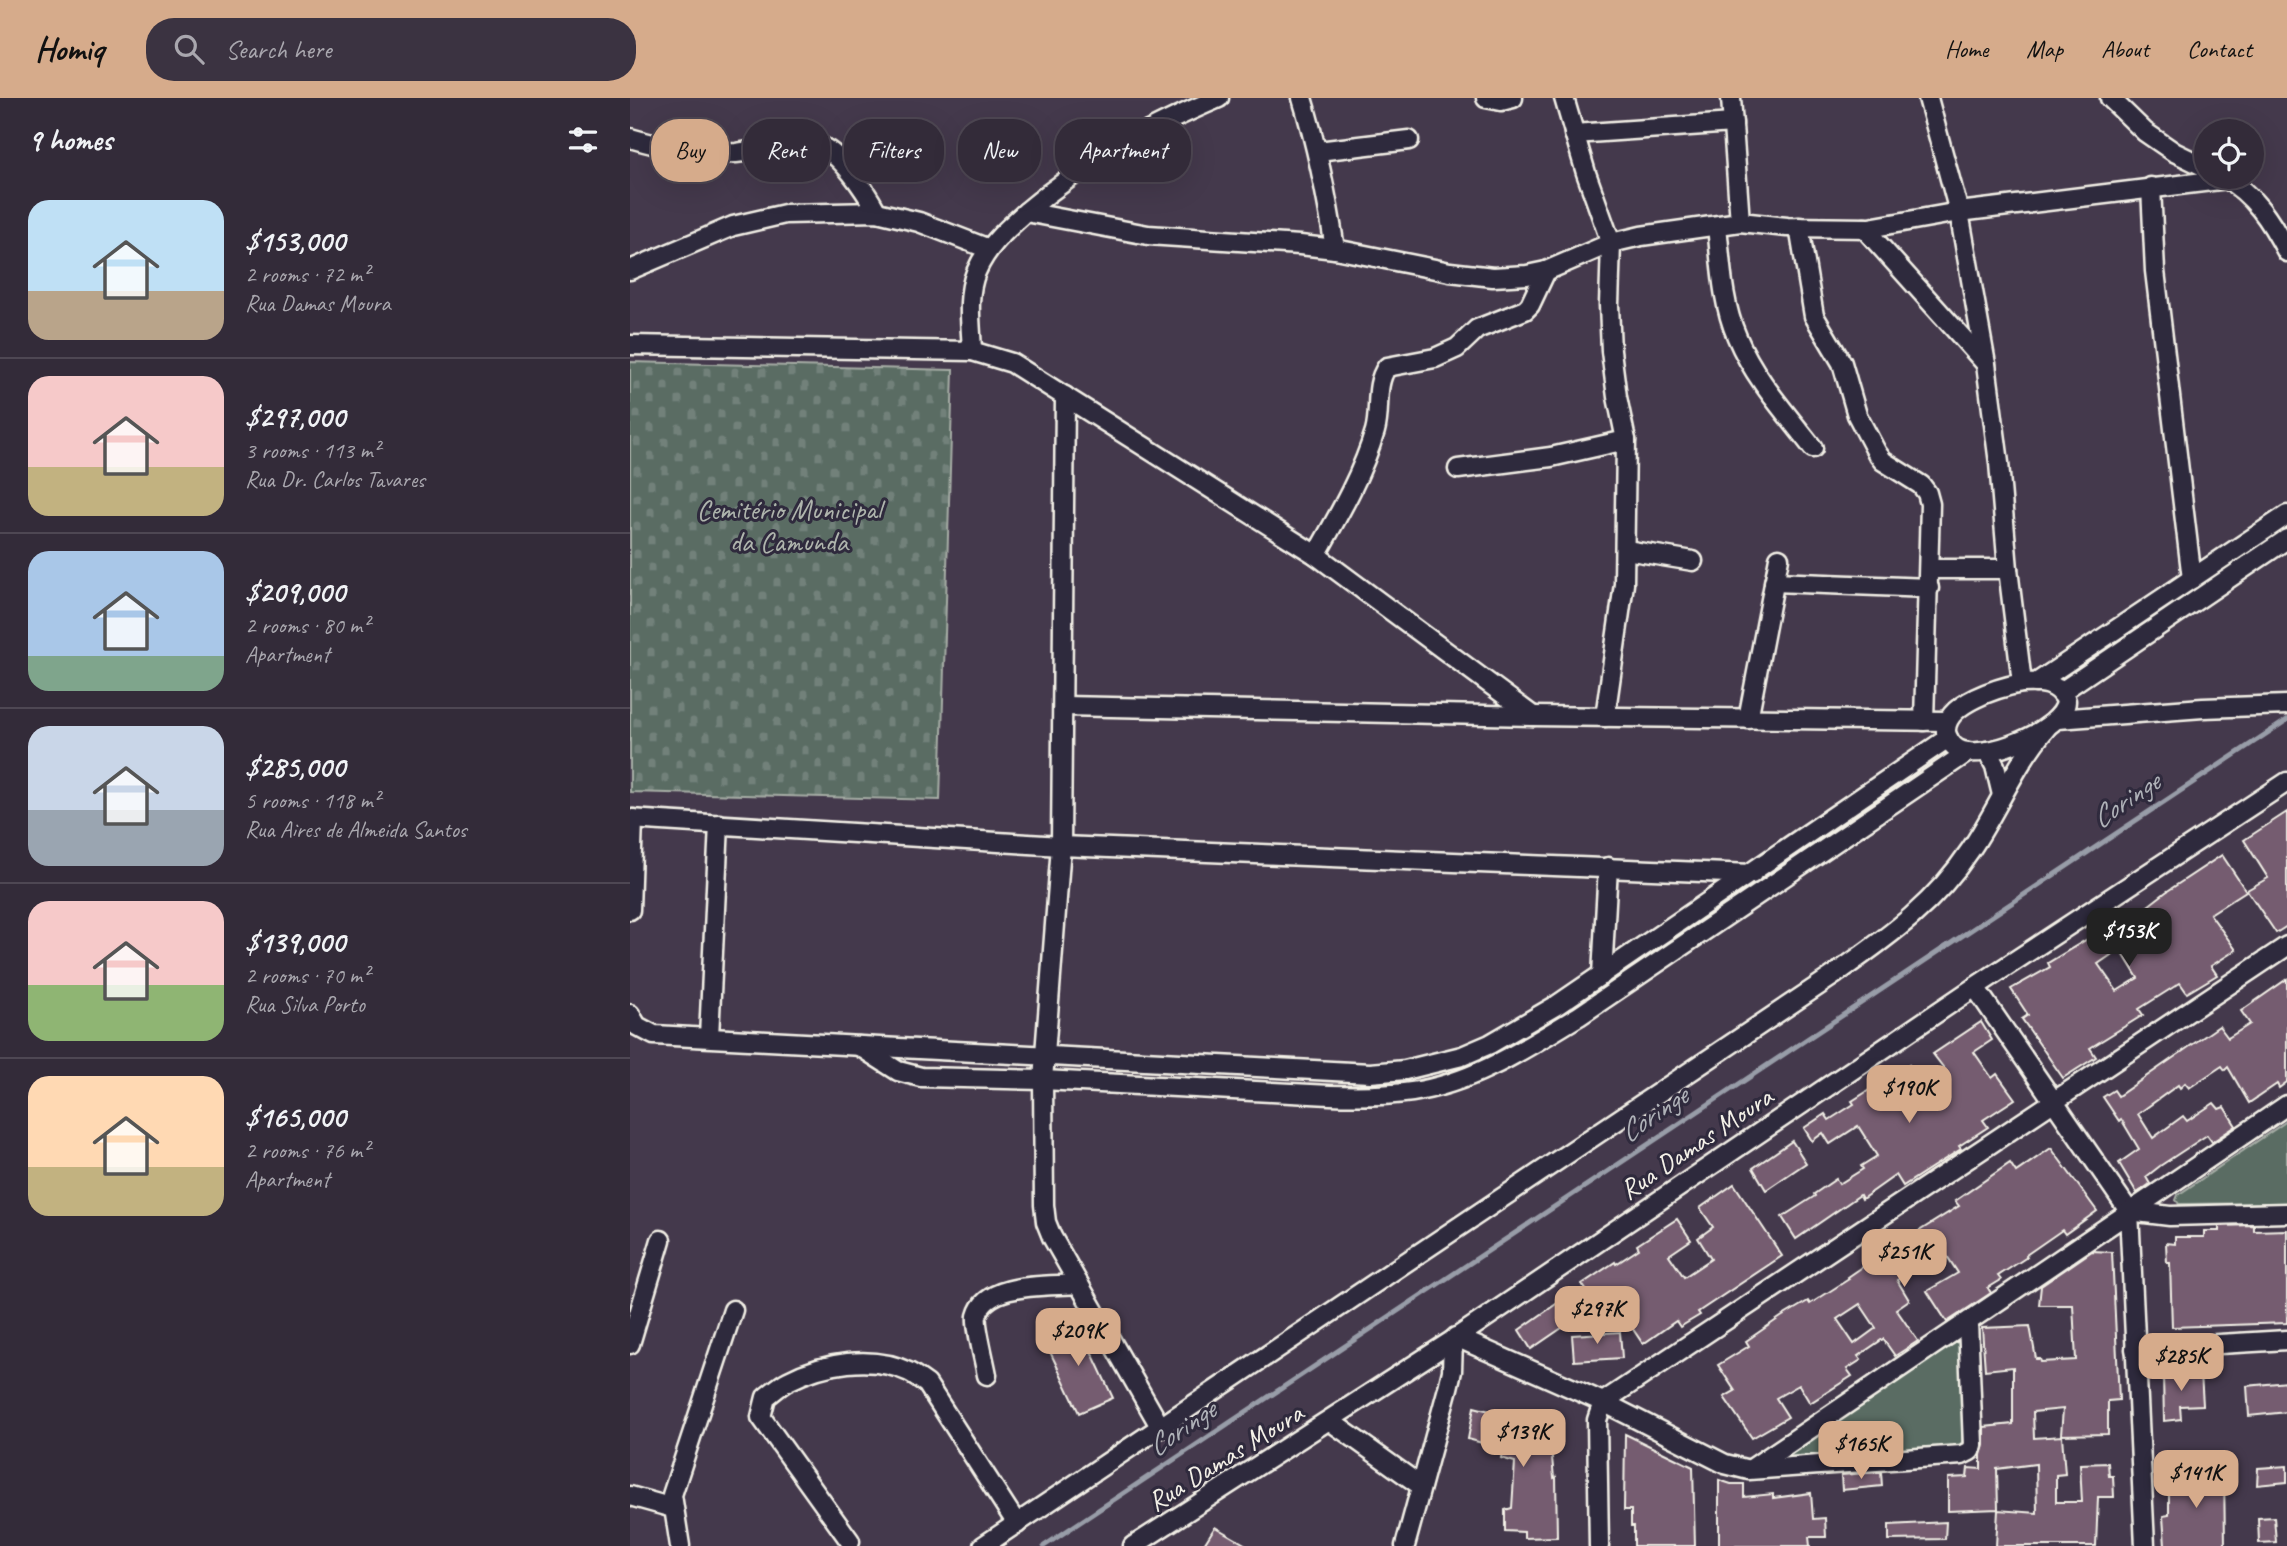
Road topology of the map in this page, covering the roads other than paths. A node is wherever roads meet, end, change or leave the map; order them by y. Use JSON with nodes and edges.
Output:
{"nodes":[{"id":1,"x":1219,"y":98,"type":"edge"},
{"id":2,"x":1302,"y":98,"type":"edge"},
{"id":3,"x":1486,"y":98,"type":"edge"},
{"id":4,"x":1513,"y":98,"type":"edge"},
{"id":5,"x":1564,"y":98,"type":"edge"},
{"id":6,"x":1731,"y":98,"type":"edge"},
{"id":7,"x":1928,"y":98,"type":"edge"},
{"id":8,"x":2110,"y":98,"type":"edge"},
{"id":9,"x":1733,"y":123,"type":"junction"},
{"id":10,"x":1574,"y":134,"type":"junction"},
{"id":11,"x":630,"y":138,"type":"edge"},
{"id":12,"x":1409,"y":140,"type":"dead end"},
{"id":13,"x":1318,"y":150,"type":"junction"},
{"id":14,"x":2194,"y":162,"type":"edge"},
{"id":15,"x":2194,"y":182,"type":"edge"},
{"id":16,"x":2151,"y":187,"type":"junction"},
{"id":17,"x":2243,"y":189,"type":"edge"},
{"id":18,"x":877,"y":212,"type":"junction"},
{"id":19,"x":1026,"y":212,"type":"junction"},
{"id":20,"x":1959,"y":212,"type":"junction"},
{"id":21,"x":1740,"y":222,"type":"junction"},
{"id":22,"x":1717,"y":226,"type":"junction"},
{"id":23,"x":1799,"y":227,"type":"junction"},
{"id":24,"x":1864,"y":228,"type":"junction"},
{"id":25,"x":1611,"y":243,"type":"junction"},
{"id":26,"x":989,"y":248,"type":"junction"},
{"id":27,"x":1335,"y":249,"type":"junction"},
{"id":28,"x":2287,"y":251,"type":"edge"},
{"id":29,"x":630,"y":270,"type":"edge"},
{"id":30,"x":1546,"y":271,"type":"junction"},
{"id":31,"x":630,"y":345,"type":"edge"},
{"id":32,"x":972,"y":351,"type":"junction"},
{"id":33,"x":1986,"y":364,"type":"junction"},
{"id":34,"x":1065,"y":396,"type":"junction"},
{"id":35,"x":1626,"y":440,"type":"junction"},
{"id":36,"x":1812,"y":448,"type":"dead end"},
{"id":37,"x":1458,"y":469,"type":"dead end"},
{"id":38,"x":2287,"y":515,"type":"edge"},
{"id":39,"x":2287,"y":539,"type":"edge"},
{"id":40,"x":1626,"y":550,"type":"junction"},
{"id":41,"x":1316,"y":555,"type":"junction"},
{"id":42,"x":1779,"y":558,"type":"dead end"},
{"id":43,"x":1693,"y":561,"type":"dead end"},
{"id":44,"x":1930,"y":569,"type":"junction"},
{"id":45,"x":2008,"y":569,"type":"junction"},
{"id":46,"x":2192,"y":579,"type":"junction"},
{"id":47,"x":1774,"y":582,"type":"junction"},
{"id":48,"x":1929,"y":588,"type":"junction"},
{"id":49,"x":2029,"y":683,"type":"junction"},
{"id":50,"x":2061,"y":692,"type":"junction"},
{"id":51,"x":2287,"y":705,"type":"edge"},
{"id":52,"x":1063,"y":706,"type":"junction"},
{"id":53,"x":1533,"y":716,"type":"junction"},
{"id":54,"x":1605,"y":717,"type":"junction"},
{"id":55,"x":1748,"y":719,"type":"junction"},
{"id":56,"x":1924,"y":721,"type":"junction"},
{"id":57,"x":2052,"y":723,"type":"junction"},
{"id":58,"x":1948,"y":729,"type":"junction"},
{"id":59,"x":1987,"y":751,"type":"junction"},
{"id":60,"x":1968,"y":752,"type":"junction"},
{"id":61,"x":2287,"y":782,"type":"edge"},
{"id":62,"x":2002,"y":795,"type":"junction"},
{"id":63,"x":632,"y":819,"type":"edge"},
{"id":64,"x":719,"y":824,"type":"junction"},
{"id":65,"x":1061,"y":846,"type":"junction"},
{"id":66,"x":1608,"y":867,"type":"junction"},
{"id":67,"x":1749,"y":873,"type":"junction"},
{"id":68,"x":1775,"y":883,"type":"junction"},
{"id":69,"x":630,"y":910,"type":"edge"},
{"id":70,"x":2287,"y":947,"type":"edge"},
{"id":71,"x":1602,"y":975,"type":"junction"},
{"id":72,"x":1975,"y":987,"type":"junction"},
{"id":73,"x":630,"y":1014,"type":"edge"},
{"id":74,"x":709,"y":1037,"type":"junction"},
{"id":75,"x":859,"y":1046,"type":"junction"},
{"id":76,"x":1045,"y":1055,"type":"junction"},
{"id":77,"x":1044,"y":1080,"type":"junction"},
{"id":78,"x":2053,"y":1103,"type":"junction"},
{"id":79,"x":2287,"y":1105,"type":"edge"},
{"id":80,"x":2129,"y":1211,"type":"junction"},
{"id":81,"x":2287,"y":1213,"type":"edge"},
{"id":82,"x":661,"y":1240,"type":"dead end"},
{"id":83,"x":1079,"y":1284,"type":"junction"},
{"id":84,"x":637,"y":1289,"type":"edge"},
{"id":85,"x":733,"y":1310,"type":"dead end"},
{"id":86,"x":1968,"y":1322,"type":"junction"},
{"id":87,"x":1454,"y":1339,"type":"junction"},
{"id":88,"x":2287,"y":1340,"type":"edge"},
{"id":89,"x":630,"y":1344,"type":"edge"},
{"id":90,"x":2135,"y":1349,"type":"junction"},
{"id":91,"x":987,"y":1375,"type":"dead end"},
{"id":92,"x":1603,"y":1402,"type":"junction"},
{"id":93,"x":1330,"y":1421,"type":"junction"},
{"id":94,"x":1161,"y":1428,"type":"junction"},
{"id":95,"x":1749,"y":1470,"type":"junction"},
{"id":96,"x":1420,"y":1486,"type":"junction"},
{"id":97,"x":630,"y":1496,"type":"edge"},
{"id":98,"x":673,"y":1508,"type":"junction"},
{"id":99,"x":1017,"y":1524,"type":"junction"},
{"id":100,"x":1166,"y":1525,"type":"junction"},
{"id":101,"x":850,"y":1541,"type":"dead end"},
{"id":102,"x":680,"y":1546,"type":"edge"},
{"id":103,"x":983,"y":1546,"type":"edge"},
{"id":104,"x":1133,"y":1546,"type":"edge"},
{"id":105,"x":1167,"y":1546,"type":"edge"},
{"id":106,"x":1405,"y":1546,"type":"edge"},
{"id":107,"x":1599,"y":1546,"type":"edge"},
{"id":108,"x":2145,"y":1546,"type":"edge"}],
"edges":[{"from":1,"to":19,"type":"street"},
{"from":2,"to":13,"type":"street"},
{"from":3,"to":4,"type":"street"},
{"from":5,"to":10,"type":"street"},
{"from":6,"to":9,"type":"street"},
{"from":7,"to":20,"type":"street"},
{"from":8,"to":14,"type":"street"},
{"from":9,"to":10,"type":"street"},
{"from":9,"to":21,"type":"street"},
{"from":10,"to":25,"type":"street"},
{"from":11,"to":18,"type":"street"},
{"from":12,"to":13,"type":"street"},
{"from":13,"to":27,"type":"street"},
{"from":15,"to":16,"type":"street"},
{"from":16,"to":20,"type":"street"},
{"from":16,"to":46,"type":"street"},
{"from":17,"to":28,"type":"street"},
{"from":18,"to":26,"type":"street"},
{"from":18,"to":29,"type":"street"},
{"from":19,"to":26,"type":"street"},
{"from":19,"to":27,"type":"street"},
{"from":20,"to":24,"type":"street"},
{"from":20,"to":33,"type":"street"},
{"from":21,"to":22,"type":"street"},
{"from":21,"to":23,"type":"street"},
{"from":22,"to":25,"type":"street"},
{"from":22,"to":36,"type":"street"},
{"from":23,"to":24,"type":"street"},
{"from":23,"to":44,"type":"street"},
{"from":24,"to":33,"type":"street"},
{"from":25,"to":30,"type":"street"},
{"from":25,"to":35,"type":"street"},
{"from":26,"to":32,"type":"street"},
{"from":27,"to":30,"type":"street"},
{"from":30,"to":41,"type":"street"},
{"from":31,"to":32,"type":"street"},
{"from":32,"to":34,"type":"street"},
{"from":33,"to":45,"type":"street"},
{"from":34,"to":41,"type":"street"},
{"from":34,"to":52,"type":"street"},
{"from":35,"to":37,"type":"street"},
{"from":35,"to":40,"type":"street"},
{"from":38,"to":46,"type":"street"},
{"from":39,"to":50,"type":"street"},
{"from":40,"to":43,"type":"street"},
{"from":40,"to":54,"type":"street"},
{"from":41,"to":53,"type":"street"},
{"from":42,"to":47,"type":"street"},
{"from":44,"to":45,"type":"street"},
{"from":44,"to":48,"type":"street"},
{"from":45,"to":49,"type":"street"},
{"from":46,"to":49,"type":"street"},
{"from":47,"to":48,"type":"street"},
{"from":47,"to":55,"type":"street"},
{"from":48,"to":56,"type":"street"},
{"from":49,"to":50,"type":"street"},
{"from":49,"to":58,"type":"street"},
{"from":50,"to":57,"type":"street"},
{"from":51,"to":57,"type":"street"},
{"from":52,"to":53,"type":"street"},
{"from":52,"to":65,"type":"street"},
{"from":53,"to":54,"type":"street"},
{"from":54,"to":55,"type":"street"},
{"from":55,"to":56,"type":"street"},
{"from":56,"to":58,"type":"street"},
{"from":57,"to":59,"type":"street"},
{"from":57,"to":62,"type":"street"},
{"from":58,"to":60,"type":"street"},
{"from":58,"to":67,"type":"street"},
{"from":59,"to":60,"type":"street"},
{"from":59,"to":62,"type":"street"},
{"from":60,"to":68,"type":"street"},
{"from":61,"to":72,"type":"street","name":"Rua Damas Moura"},
{"from":62,"to":94,"type":"street"},
{"from":63,"to":64,"type":"street"},
{"from":63,"to":69,"type":"street"},
{"from":64,"to":65,"type":"street"},
{"from":64,"to":74,"type":"street"},
{"from":65,"to":66,"type":"street"},
{"from":65,"to":76,"type":"street"},
{"from":66,"to":67,"type":"street"},
{"from":66,"to":71,"type":"street"},
{"from":67,"to":68,"type":"street"},
{"from":67,"to":71,"type":"street"},
{"from":68,"to":77,"type":"street"},
{"from":70,"to":78,"type":"street"},
{"from":71,"to":76,"type":"street"},
{"from":72,"to":78,"type":"street"},
{"from":72,"to":87,"type":"street","name":"Rua Damas Moura"},
{"from":73,"to":74,"type":"street"},
{"from":74,"to":75,"type":"street"},
{"from":75,"to":76,"type":"street"},
{"from":75,"to":77,"type":"street"},
{"from":76,"to":77,"type":"street"},
{"from":77,"to":83,"type":"street"},
{"from":78,"to":80,"type":"street"},
{"from":78,"to":92,"type":"street"},
{"from":79,"to":80,"type":"street"},
{"from":80,"to":81,"type":"street"},
{"from":80,"to":86,"type":"street"},
{"from":80,"to":90,"type":"street"},
{"from":82,"to":84,"type":"street"},
{"from":83,"to":91,"type":"street"},
{"from":83,"to":94,"type":"street"},
{"from":84,"to":89,"type":"street"},
{"from":85,"to":98,"type":"street"},
{"from":86,"to":95,"type":"street"},
{"from":86,"to":95,"type":"street"},
{"from":87,"to":92,"type":"street"},
{"from":87,"to":93,"type":"street","name":"Rua Damas Moura"},
{"from":87,"to":96,"type":"street"},
{"from":88,"to":90,"type":"street"},
{"from":90,"to":108,"type":"street"},
{"from":92,"to":95,"type":"street"},
{"from":92,"to":107,"type":"street"},
{"from":93,"to":96,"type":"street"},
{"from":93,"to":100,"type":"street","name":"Rua Damas Moura"},
{"from":94,"to":99,"type":"street"},
{"from":96,"to":106,"type":"street"},
{"from":97,"to":98,"type":"street"},
{"from":98,"to":102,"type":"street"},
{"from":99,"to":101,"type":"street"},
{"from":99,"to":103,"type":"street"},
{"from":100,"to":104,"type":"street","name":"Rua Damas Moura"},
{"from":100,"to":105,"type":"street"}]}
